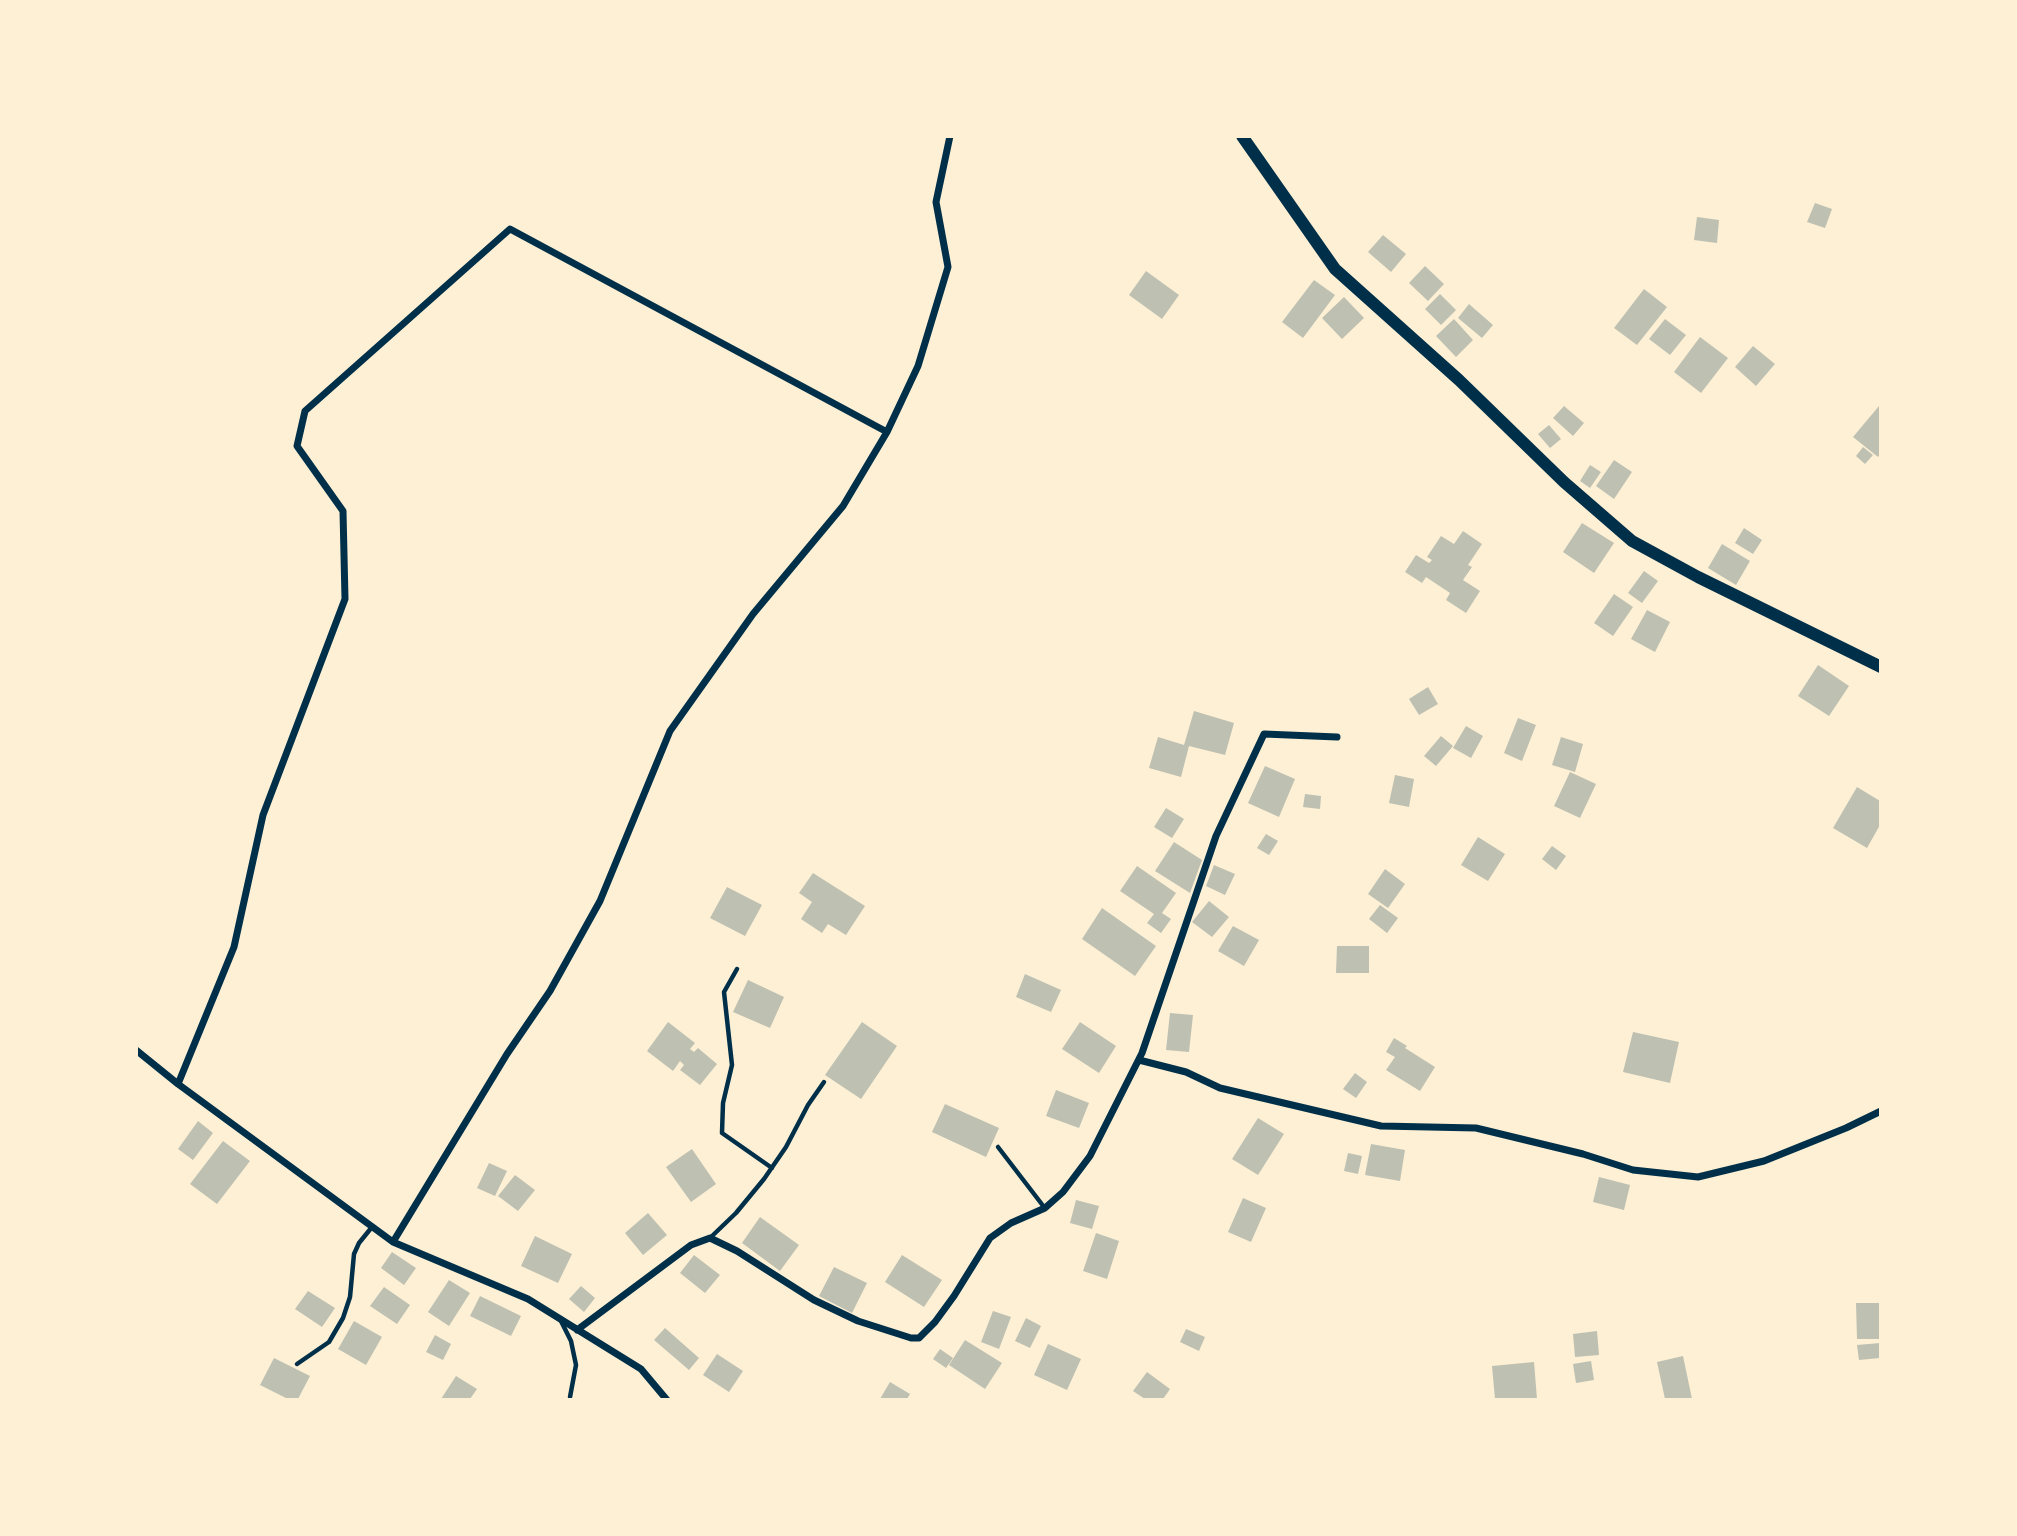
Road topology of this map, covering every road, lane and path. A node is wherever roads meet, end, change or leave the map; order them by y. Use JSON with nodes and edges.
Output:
{"nodes":[{"id":1,"x":950,"y":136,"type":"edge"},
{"id":2,"x":1242,"y":136,"type":"edge"},
{"id":3,"x":887,"y":432,"type":"junction"},
{"id":4,"x":1881,"y":667,"type":"edge"},
{"id":5,"x":1337,"y":737,"type":"dead end"},
{"id":6,"x":737,"y":969,"type":"dead end"},
{"id":7,"x":136,"y":1050,"type":"edge"},
{"id":8,"x":1139,"y":1060,"type":"junction"},
{"id":9,"x":824,"y":1082,"type":"dead end"},
{"id":10,"x":178,"y":1084,"type":"junction"},
{"id":11,"x":1881,"y":1111,"type":"edge"},
{"id":12,"x":998,"y":1147,"type":"dead end"},
{"id":13,"x":772,"y":1168,"type":"junction"},
{"id":14,"x":1045,"y":1208,"type":"junction"},
{"id":15,"x":372,"y":1227,"type":"junction"},
{"id":16,"x":710,"y":1238,"type":"junction"},
{"id":17,"x":393,"y":1242,"type":"junction"},
{"id":18,"x":561,"y":1320,"type":"junction"},
{"id":19,"x":577,"y":1330,"type":"junction"},
{"id":20,"x":297,"y":1364,"type":"dead end"},
{"id":21,"x":570,"y":1397,"type":"dead end"},
{"id":22,"x":667,"y":1399,"type":"edge"}],
"edges":[{"from":1,"to":3,"type":"street"},
{"from":2,"to":4,"type":"main road"},
{"from":3,"to":10,"type":"street"},
{"from":3,"to":17,"type":"street"},
{"from":5,"to":8,"type":"street"},
{"from":6,"to":13,"type":"lane"},
{"from":7,"to":10,"type":"street"},
{"from":8,"to":11,"type":"street"},
{"from":8,"to":14,"type":"street"},
{"from":9,"to":13,"type":"lane"},
{"from":10,"to":15,"type":"street"},
{"from":12,"to":14,"type":"lane"},
{"from":13,"to":16,"type":"lane"},
{"from":14,"to":16,"type":"street"},
{"from":15,"to":17,"type":"street"},
{"from":15,"to":20,"type":"lane"},
{"from":16,"to":19,"type":"street"},
{"from":17,"to":18,"type":"street"},
{"from":18,"to":19,"type":"street"},
{"from":18,"to":21,"type":"lane"},
{"from":19,"to":22,"type":"street"}]}
